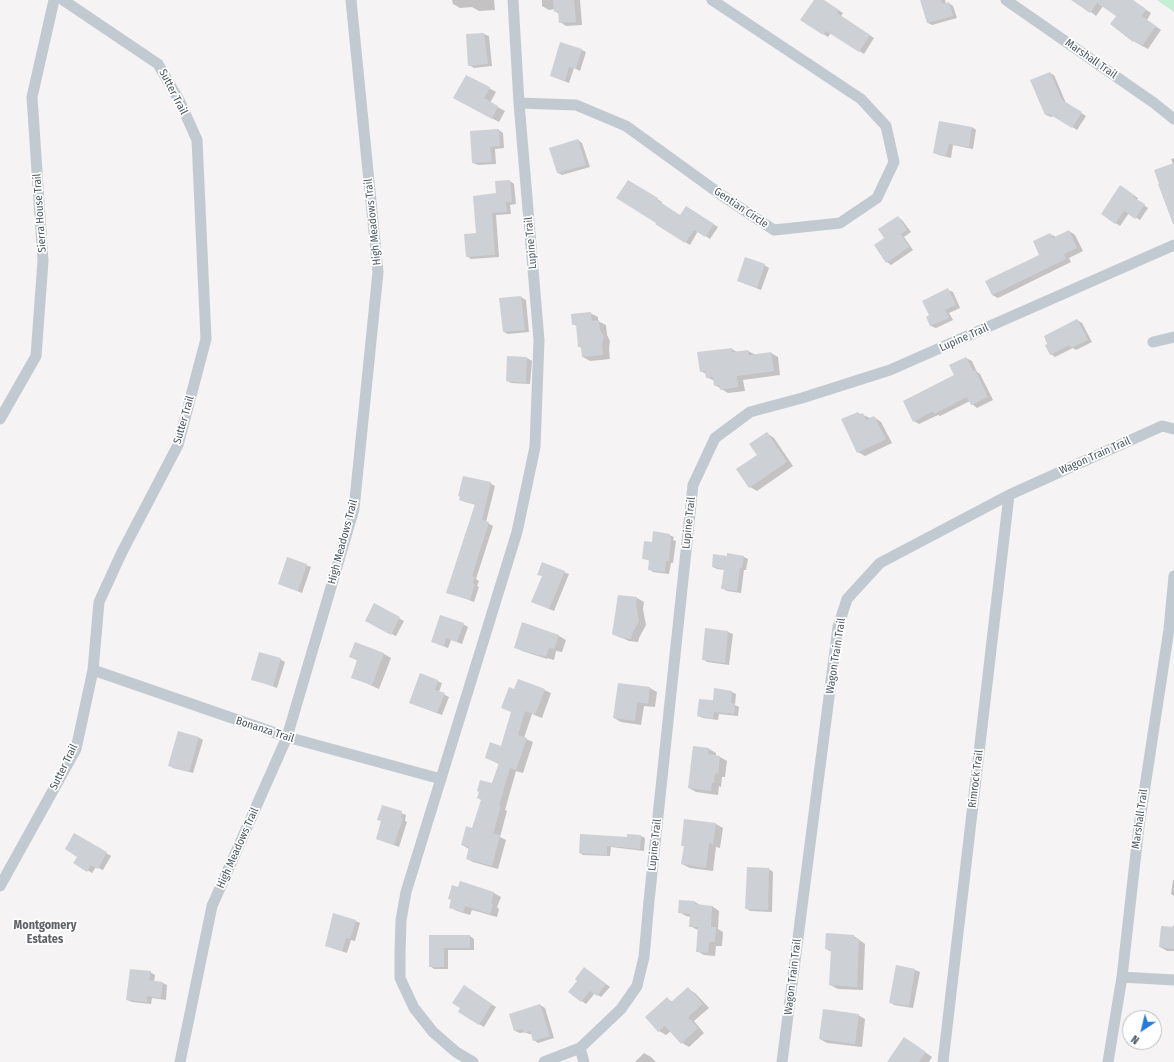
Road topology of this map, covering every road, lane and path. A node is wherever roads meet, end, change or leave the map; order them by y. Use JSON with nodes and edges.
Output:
{"nodes":[{"id":1,"x":54,"y":0,"type":"edge"},
{"id":2,"x":63,"y":0,"type":"edge"},
{"id":3,"x":351,"y":0,"type":"edge"},
{"id":4,"x":513,"y":0,"type":"edge"},
{"id":5,"x":712,"y":0,"type":"edge"},
{"id":6,"x":1006,"y":0,"type":"edge"},
{"id":7,"x":520,"y":103,"type":"junction"},
{"id":8,"x":1174,"y":119,"type":"edge"},
{"id":9,"x":1174,"y":245,"type":"edge"},
{"id":10,"x":1174,"y":337,"type":"edge"},
{"id":11,"x":1153,"y":342,"type":"dead end"},
{"id":12,"x":0,"y":419,"type":"edge"},
{"id":13,"x":1174,"y":429,"type":"edge"},
{"id":14,"x":1009,"y":495,"type":"junction"},
{"id":15,"x":1174,"y":576,"type":"edge"},
{"id":16,"x":1172,"y":629,"type":"edge"},
{"id":17,"x":93,"y":670,"type":"junction"},
{"id":18,"x":287,"y":737,"type":"junction"},
{"id":19,"x":441,"y":779,"type":"junction"},
{"id":20,"x":0,"y":886,"type":"edge"},
{"id":21,"x":1122,"y":977,"type":"junction"},
{"id":22,"x":1174,"y":980,"type":"edge"},
{"id":23,"x":580,"y":1048,"type":"junction"},
{"id":24,"x":180,"y":1062,"type":"edge"},
{"id":25,"x":473,"y":1062,"type":"edge"},
{"id":26,"x":544,"y":1062,"type":"edge"},
{"id":27,"x":584,"y":1062,"type":"edge"},
{"id":28,"x":782,"y":1062,"type":"edge"},
{"id":29,"x":943,"y":1062,"type":"edge"},
{"id":30,"x":1108,"y":1062,"type":"edge"}],
"edges":[{"from":1,"to":12,"type":"street","name":"Sierra House Trail"},
{"from":2,"to":17,"type":"street","name":"Sutter Trail"},
{"from":3,"to":18,"type":"street","name":"High Meadows Trail"},
{"from":4,"to":7,"type":"street","name":"Lupine Trail"},
{"from":5,"to":7,"type":"street","name":"Gentian Circle"},
{"from":6,"to":8,"type":"street","name":"Marshall Trail"},
{"from":7,"to":19,"type":"street","name":"Lupine Trail"},
{"from":9,"to":23,"type":"street","name":"Lupine Trail"},
{"from":10,"to":11,"type":"street"},
{"from":13,"to":14,"type":"street","name":"Wagon Train Trail"},
{"from":14,"to":28,"type":"street","name":"Wagon Train Trail"},
{"from":14,"to":29,"type":"street","name":"Rimrock Trail"},
{"from":15,"to":16,"type":"street","name":"Marshall Trail"},
{"from":16,"to":21,"type":"street","name":"Marshall Trail"},
{"from":17,"to":18,"type":"street","name":"Bonanza Trail"},
{"from":17,"to":20,"type":"street","name":"Sutter Trail"},
{"from":18,"to":19,"type":"street","name":"Bonanza Trail"},
{"from":18,"to":24,"type":"street","name":"High Meadows Trail"},
{"from":19,"to":25,"type":"street","name":"Lupine Trail"},
{"from":21,"to":22,"type":"street"},
{"from":21,"to":30,"type":"street","name":"Marshall Trail"},
{"from":23,"to":26,"type":"street","name":"Lupine Trail"},
{"from":23,"to":27,"type":"street"}]}
